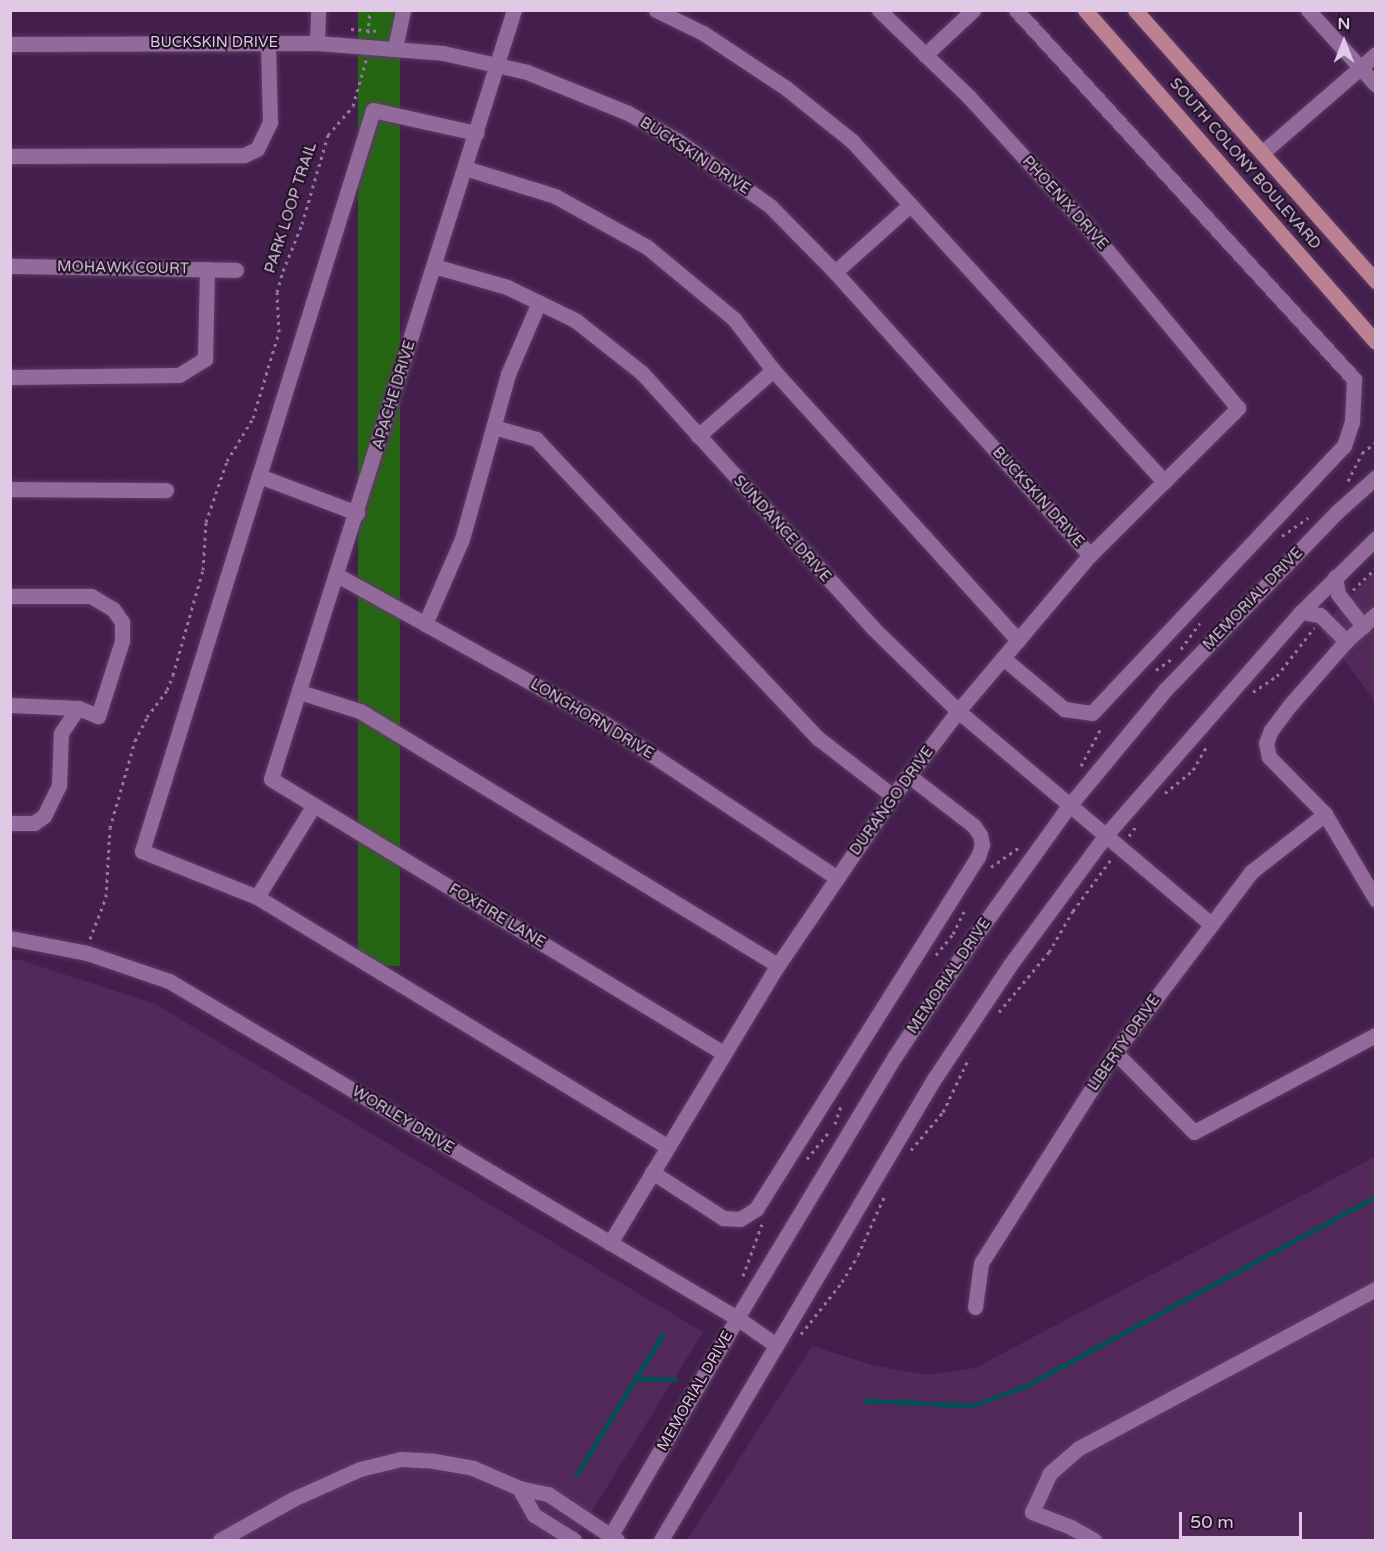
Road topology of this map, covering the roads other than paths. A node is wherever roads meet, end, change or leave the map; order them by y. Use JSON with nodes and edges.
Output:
{"nodes":[{"id":1,"x":318,"y":10,"type":"edge"},
{"id":2,"x":403,"y":10,"type":"edge"},
{"id":3,"x":514,"y":10,"type":"edge"},
{"id":4,"x":656,"y":10,"type":"edge"},
{"id":5,"x":879,"y":10,"type":"edge"},
{"id":6,"x":973,"y":10,"type":"edge"},
{"id":7,"x":1016,"y":10,"type":"edge"},
{"id":8,"x":1085,"y":10,"type":"edge"},
{"id":9,"x":1135,"y":10,"type":"edge"},
{"id":10,"x":1308,"y":10,"type":"edge"},
{"id":11,"x":268,"y":43,"type":"junction"},
{"id":12,"x":317,"y":43,"type":"junction"},
{"id":13,"x":10,"y":44,"type":"edge"},
{"id":14,"x":394,"y":48,"type":"junction"},
{"id":15,"x":1376,"y":54,"type":"edge"},
{"id":16,"x":925,"y":55,"type":"junction"},
{"id":17,"x":497,"y":65,"type":"junction"},
{"id":18,"x":1360,"y":69,"type":"junction"},
{"id":19,"x":1376,"y":85,"type":"edge"},
{"id":20,"x":476,"y":133,"type":"junction"},
{"id":21,"x":1263,"y":152,"type":"junction"},
{"id":22,"x":10,"y":156,"type":"edge"},
{"id":23,"x":465,"y":168,"type":"junction"},
{"id":24,"x":910,"y":205,"type":"junction"},
{"id":25,"x":10,"y":266,"type":"edge"},
{"id":26,"x":434,"y":266,"type":"junction"},
{"id":27,"x":207,"y":269,"type":"junction"},
{"id":28,"x":236,"y":270,"type":"dead end"},
{"id":29,"x":835,"y":272,"type":"junction"},
{"id":30,"x":1376,"y":281,"type":"edge"},
{"id":31,"x":539,"y":302,"type":"junction"},
{"id":32,"x":1376,"y":342,"type":"edge"},
{"id":33,"x":773,"y":370,"type":"junction"},
{"id":34,"x":10,"y":377,"type":"edge"},
{"id":35,"x":1238,"y":408,"type":"joint"},
{"id":36,"x":494,"y":426,"type":"junction"},
{"id":37,"x":698,"y":436,"type":"junction"},
{"id":38,"x":259,"y":476,"type":"junction"},
{"id":39,"x":1376,"y":477,"type":"edge"},
{"id":40,"x":1164,"y":482,"type":"junction"},
{"id":41,"x":10,"y":489,"type":"edge"},
{"id":42,"x":166,"y":490,"type":"dead end"},
{"id":43,"x":357,"y":513,"type":"junction"},
{"id":44,"x":1376,"y":537,"type":"edge"},
{"id":45,"x":1090,"y":555,"type":"junction"},
{"id":46,"x":337,"y":576,"type":"junction"},
{"id":47,"x":1335,"y":577,"type":"junction"},
{"id":48,"x":10,"y":596,"type":"edge"},
{"id":49,"x":1300,"y":612,"type":"junction"},
{"id":50,"x":1376,"y":614,"type":"edge"},
{"id":51,"x":425,"y":624,"type":"junction"},
{"id":52,"x":1363,"y":626,"type":"junction"},
{"id":53,"x":1018,"y":640,"type":"junction"},
{"id":54,"x":1346,"y":641,"type":"junction"},
{"id":55,"x":1003,"y":658,"type":"junction"},
{"id":56,"x":300,"y":692,"type":"junction"},
{"id":57,"x":10,"y":705,"type":"edge"},
{"id":58,"x":78,"y":708,"type":"junction"},
{"id":59,"x":958,"y":711,"type":"junction"},
{"id":60,"x":908,"y":776,"type":"junction"},
{"id":61,"x":270,"y":779,"type":"joint"},
{"id":62,"x":892,"y":796,"type":"junction"},
{"id":63,"x":314,"y":805,"type":"junction"},
{"id":64,"x":1069,"y":806,"type":"junction"},
{"id":65,"x":1325,"y":814,"type":"junction"},
{"id":66,"x":10,"y":823,"type":"edge"},
{"id":67,"x":1105,"y":836,"type":"junction"},
{"id":68,"x":837,"y":878,"type":"junction"},
{"id":69,"x":257,"y":897,"type":"junction"},
{"id":70,"x":1376,"y":900,"type":"edge"},
{"id":71,"x":1210,"y":924,"type":"junction"},
{"id":72,"x":10,"y":938,"type":"edge"},
{"id":73,"x":778,"y":965,"type":"junction"},
{"id":74,"x":1376,"y":1035,"type":"edge"},
{"id":75,"x":1115,"y":1052,"type":"junction"},
{"id":76,"x":723,"y":1053,"type":"junction"},
{"id":77,"x":667,"y":1146,"type":"junction"},
{"id":78,"x":652,"y":1172,"type":"junction"},
{"id":79,"x":610,"y":1243,"type":"junction"},
{"id":80,"x":1376,"y":1289,"type":"edge"},
{"id":81,"x":975,"y":1307,"type":"dead end"},
{"id":82,"x":737,"y":1318,"type":"junction"},
{"id":83,"x":776,"y":1345,"type":"junction"},
{"id":84,"x":519,"y":1488,"type":"junction"},
{"id":85,"x":612,"y":1538,"type":"edge"},
{"id":86,"x":220,"y":1540,"type":"edge"},
{"id":87,"x":574,"y":1540,"type":"edge"},
{"id":88,"x":661,"y":1540,"type":"edge"},
{"id":89,"x":1094,"y":1540,"type":"edge"}],
"edges":[{"from":1,"to":12,"type":"street"},
{"from":2,"to":14,"type":"street"},
{"from":3,"to":17,"type":"street","name":"APACHE DRIVE"},
{"from":4,"to":24,"type":"street"},
{"from":5,"to":16,"type":"street","name":"PHOENIX DRIVE"},
{"from":6,"to":16,"type":"street"},
{"from":7,"to":55,"type":"street"},
{"from":8,"to":32,"type":"main road","name":"SOUTH COLONY BOULEVARD"},
{"from":9,"to":21,"type":"main road","name":"SOUTH COLONY BOULEVARD"},
{"from":10,"to":18,"type":"street"},
{"from":11,"to":12,"type":"street","name":"BUCKSKIN DRIVE"},
{"from":11,"to":13,"type":"street","name":"BUCKSKIN DRIVE"},
{"from":11,"to":22,"type":"street"},
{"from":12,"to":14,"type":"street","name":"BUCKSKIN DRIVE"},
{"from":14,"to":17,"type":"street","name":"BUCKSKIN DRIVE"},
{"from":15,"to":18,"type":"street"},
{"from":16,"to":35,"type":"street","name":"PHOENIX DRIVE"},
{"from":17,"to":20,"type":"street","name":"APACHE DRIVE"},
{"from":17,"to":29,"type":"street","name":"BUCKSKIN DRIVE"},
{"from":18,"to":19,"type":"street"},
{"from":18,"to":21,"type":"street"},
{"from":20,"to":23,"type":"street","name":"APACHE DRIVE"},
{"from":20,"to":38,"type":"street"},
{"from":21,"to":30,"type":"main road","name":"SOUTH COLONY BOULEVARD"},
{"from":23,"to":26,"type":"street","name":"APACHE DRIVE"},
{"from":23,"to":33,"type":"street"},
{"from":24,"to":29,"type":"street"},
{"from":24,"to":40,"type":"street"},
{"from":25,"to":27,"type":"street","name":"MOHAWK COURT"},
{"from":26,"to":31,"type":"street","name":"SUNDANCE DRIVE"},
{"from":26,"to":43,"type":"street","name":"APACHE DRIVE"},
{"from":27,"to":28,"type":"street","name":"MOHAWK COURT"},
{"from":27,"to":34,"type":"street"},
{"from":29,"to":45,"type":"street","name":"BUCKSKIN DRIVE"},
{"from":31,"to":36,"type":"street"},
{"from":31,"to":37,"type":"street","name":"SUNDANCE DRIVE"},
{"from":33,"to":37,"type":"street"},
{"from":33,"to":53,"type":"street"},
{"from":35,"to":40,"type":"street","name":"DURANGO DRIVE"},
{"from":36,"to":51,"type":"street"},
{"from":36,"to":62,"type":"street"},
{"from":37,"to":59,"type":"street","name":"SUNDANCE DRIVE"},
{"from":38,"to":43,"type":"street"},
{"from":38,"to":69,"type":"street"},
{"from":39,"to":64,"type":"street","name":"MEMORIAL DRIVE"},
{"from":40,"to":45,"type":"street","name":"DURANGO DRIVE"},
{"from":41,"to":42,"type":"street"},
{"from":43,"to":46,"type":"street","name":"APACHE DRIVE"},
{"from":44,"to":47,"type":"street"},
{"from":45,"to":53,"type":"street","name":"DURANGO DRIVE"},
{"from":46,"to":51,"type":"street","name":"LONGHORN DRIVE"},
{"from":46,"to":56,"type":"street","name":"APACHE DRIVE"},
{"from":47,"to":49,"type":"street"},
{"from":47,"to":52,"type":"street"},
{"from":48,"to":58,"type":"street"},
{"from":49,"to":54,"type":"street"},
{"from":49,"to":67,"type":"street"},
{"from":50,"to":52,"type":"street"},
{"from":51,"to":68,"type":"street","name":"LONGHORN DRIVE"},
{"from":52,"to":54,"type":"street"},
{"from":53,"to":55,"type":"street","name":"DURANGO DRIVE"},
{"from":54,"to":65,"type":"street"},
{"from":55,"to":59,"type":"street","name":"DURANGO DRIVE"},
{"from":56,"to":61,"type":"street","name":"APACHE DRIVE"},
{"from":56,"to":73,"type":"street"},
{"from":57,"to":58,"type":"street"},
{"from":58,"to":66,"type":"street"},
{"from":59,"to":60,"type":"street","name":"DURANGO DRIVE"},
{"from":59,"to":64,"type":"street","name":"SUNDANCE DRIVE"},
{"from":60,"to":62,"type":"street","name":"DURANGO DRIVE"},
{"from":60,"to":78,"type":"street"},
{"from":61,"to":63,"type":"street","name":"FOXFIRE LANE"},
{"from":62,"to":68,"type":"street","name":"DURANGO DRIVE"},
{"from":63,"to":69,"type":"street"},
{"from":63,"to":76,"type":"street","name":"FOXFIRE LANE"},
{"from":64,"to":67,"type":"street","name":"SUNDANCE DRIVE"},
{"from":64,"to":82,"type":"street","name":"MEMORIAL DRIVE"},
{"from":65,"to":70,"type":"street"},
{"from":65,"to":71,"type":"street","name":"LIBERTY DRIVE"},
{"from":67,"to":71,"type":"street","name":"SUNDANCE DRIVE"},
{"from":67,"to":83,"type":"street"},
{"from":68,"to":73,"type":"street","name":"DURANGO DRIVE"},
{"from":69,"to":77,"type":"street"},
{"from":71,"to":75,"type":"street","name":"LIBERTY DRIVE"},
{"from":72,"to":79,"type":"street","name":"WORLEY DRIVE"},
{"from":73,"to":76,"type":"street","name":"DURANGO DRIVE"},
{"from":74,"to":75,"type":"street"},
{"from":75,"to":81,"type":"street","name":"LIBERTY DRIVE"},
{"from":76,"to":77,"type":"street","name":"DURANGO DRIVE"},
{"from":77,"to":78,"type":"street","name":"DURANGO DRIVE"},
{"from":78,"to":79,"type":"street","name":"DURANGO DRIVE"},
{"from":79,"to":82,"type":"street","name":"WORLEY DRIVE"},
{"from":80,"to":89,"type":"street"},
{"from":82,"to":83,"type":"street","name":"WORLEY DRIVE"},
{"from":82,"to":85,"type":"street","name":"MEMORIAL DRIVE"},
{"from":83,"to":88,"type":"street"},
{"from":84,"to":85,"type":"street"},
{"from":84,"to":86,"type":"street"},
{"from":84,"to":87,"type":"street"}]}
